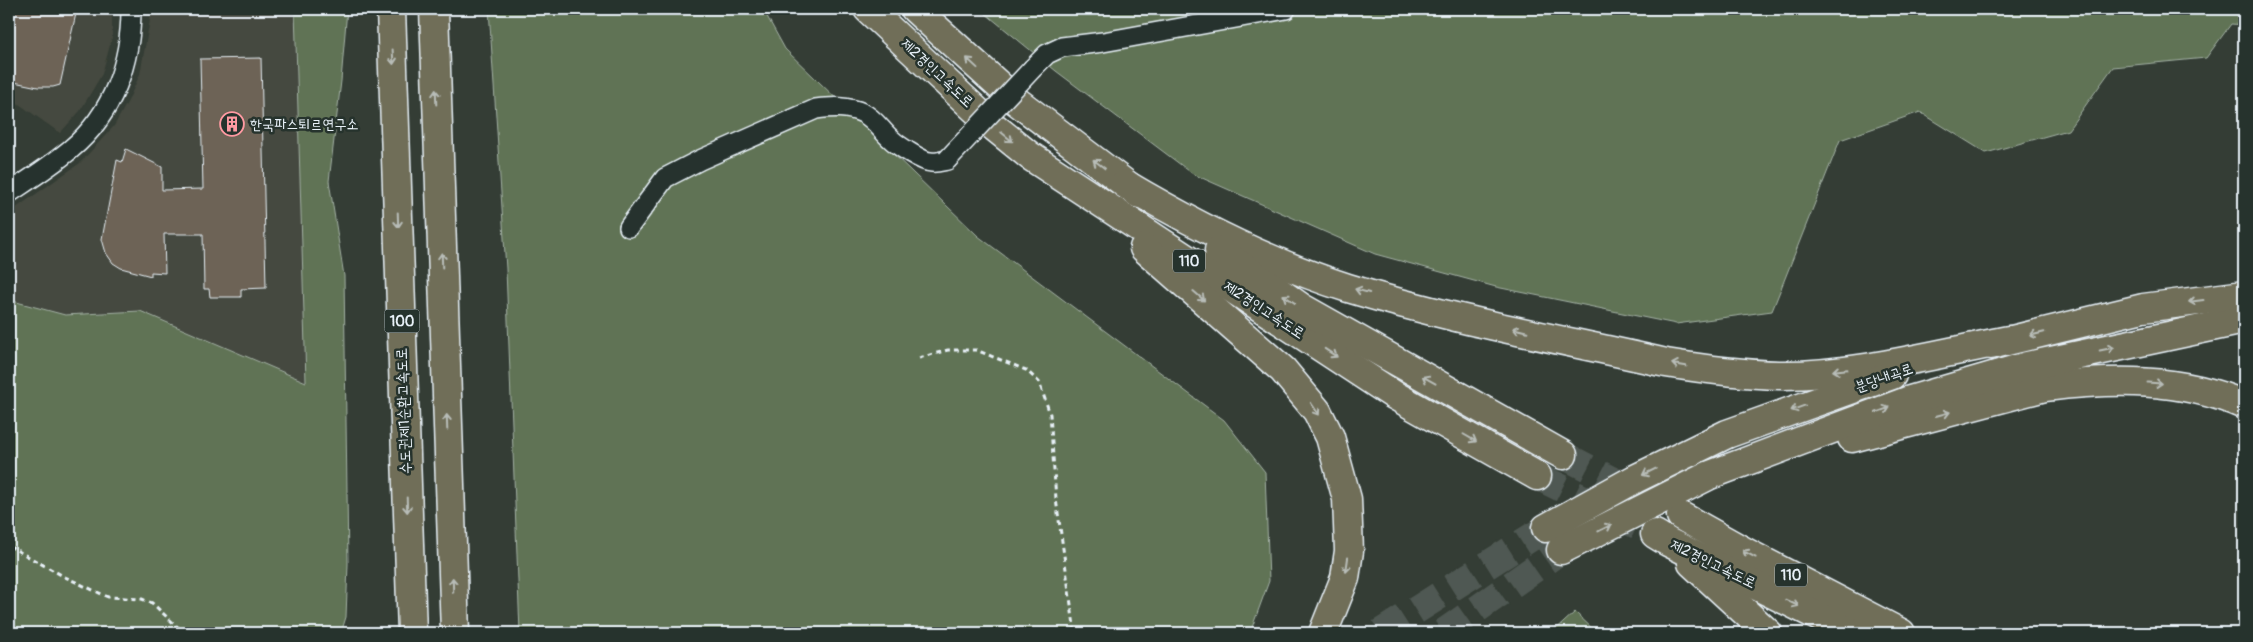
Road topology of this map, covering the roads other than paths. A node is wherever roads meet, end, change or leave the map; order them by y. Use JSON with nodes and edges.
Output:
{"nodes":[{"id":1,"x":130,"y":9,"type":"edge"},
{"id":2,"x":391,"y":9,"type":"edge"},
{"id":3,"x":434,"y":9,"type":"edge"},
{"id":4,"x":868,"y":9,"type":"edge"},
{"id":5,"x":915,"y":9,"type":"edge"},
{"id":6,"x":1286,"y":9,"type":"edge"},
{"id":7,"x":1070,"y":183,"type":"junction"},
{"id":8,"x":1125,"y":184,"type":"junction"},
{"id":9,"x":9,"y":193,"type":"edge"},
{"id":10,"x":630,"y":227,"type":"dead end"},
{"id":11,"x":2244,"y":295,"type":"edge"},
{"id":12,"x":2244,"y":320,"type":"edge"},
{"id":13,"x":2009,"y":340,"type":"junction"},
{"id":14,"x":2244,"y":406,"type":"edge"},
{"id":15,"x":1563,"y":455,"type":"tunnel mouth"},
{"id":16,"x":1710,"y":475,"type":"junction"},
{"id":17,"x":1537,"y":476,"type":"tunnel mouth"},
{"id":18,"x":1681,"y":516,"type":"tunnel mouth"},
{"id":19,"x":1546,"y":528,"type":"tunnel mouth"},
{"id":20,"x":1562,"y":550,"type":"tunnel mouth"},
{"id":21,"x":1841,"y":601,"type":"junction"},
{"id":22,"x":412,"y":633,"type":"edge"},
{"id":23,"x":455,"y":633,"type":"edge"},
{"id":24,"x":1323,"y":633,"type":"edge"},
{"id":25,"x":1768,"y":633,"type":"edge"},
{"id":26,"x":1852,"y":633,"type":"edge"},
{"id":27,"x":1901,"y":633,"type":"edge"},
{"id":28,"x":1924,"y":633,"type":"edge"}],
"edges":[{"from":1,"to":9,"type":"street"},
{"from":2,"to":22,"type":"highway","name":"수도권제1순환고속도로","number":"100","one_way":true},
{"from":23,"to":3,"type":"highway","one_way":true},
{"from":4,"to":7,"type":"highway","name":"제2경인고속도로","number":"110","one_way":true},
{"from":8,"to":5,"type":"highway","name":"제2경인고속도로","number":"110","one_way":true},
{"from":6,"to":10,"type":"street","bridge":true},
{"from":7,"to":17,"type":"highway","name":"제2경인고속도로","number":"110","one_way":true},
{"from":7,"to":24,"type":"highway","one_way":true},
{"from":13,"to":8,"type":"highway","one_way":true},
{"from":15,"to":8,"type":"highway","name":"제2경인고속도로","number":"110","one_way":true},
{"from":11,"to":13,"type":"highway","name":"분당내곡로","one_way":true},
{"from":16,"to":12,"type":"highway","name":"분당내곡로","one_way":true},
{"from":13,"to":19,"type":"highway","name":"분당내곡로","one_way":true},
{"from":16,"to":14,"type":"highway","one_way":true},
{"from":20,"to":16,"type":"highway","name":"분당내곡로","one_way":true},
{"from":21,"to":18,"type":"highway","name":"제2경인고속도로","number":"110","one_way":true},
{"from":21,"to":27,"type":"highway","name":"제2경인고속도로","number":"110"},
{"from":21,"to":28,"type":"highway"},
{"from":25,"to":26,"type":"highway","name":"제2경인고속도로","number":"110","one_way":true}]}
